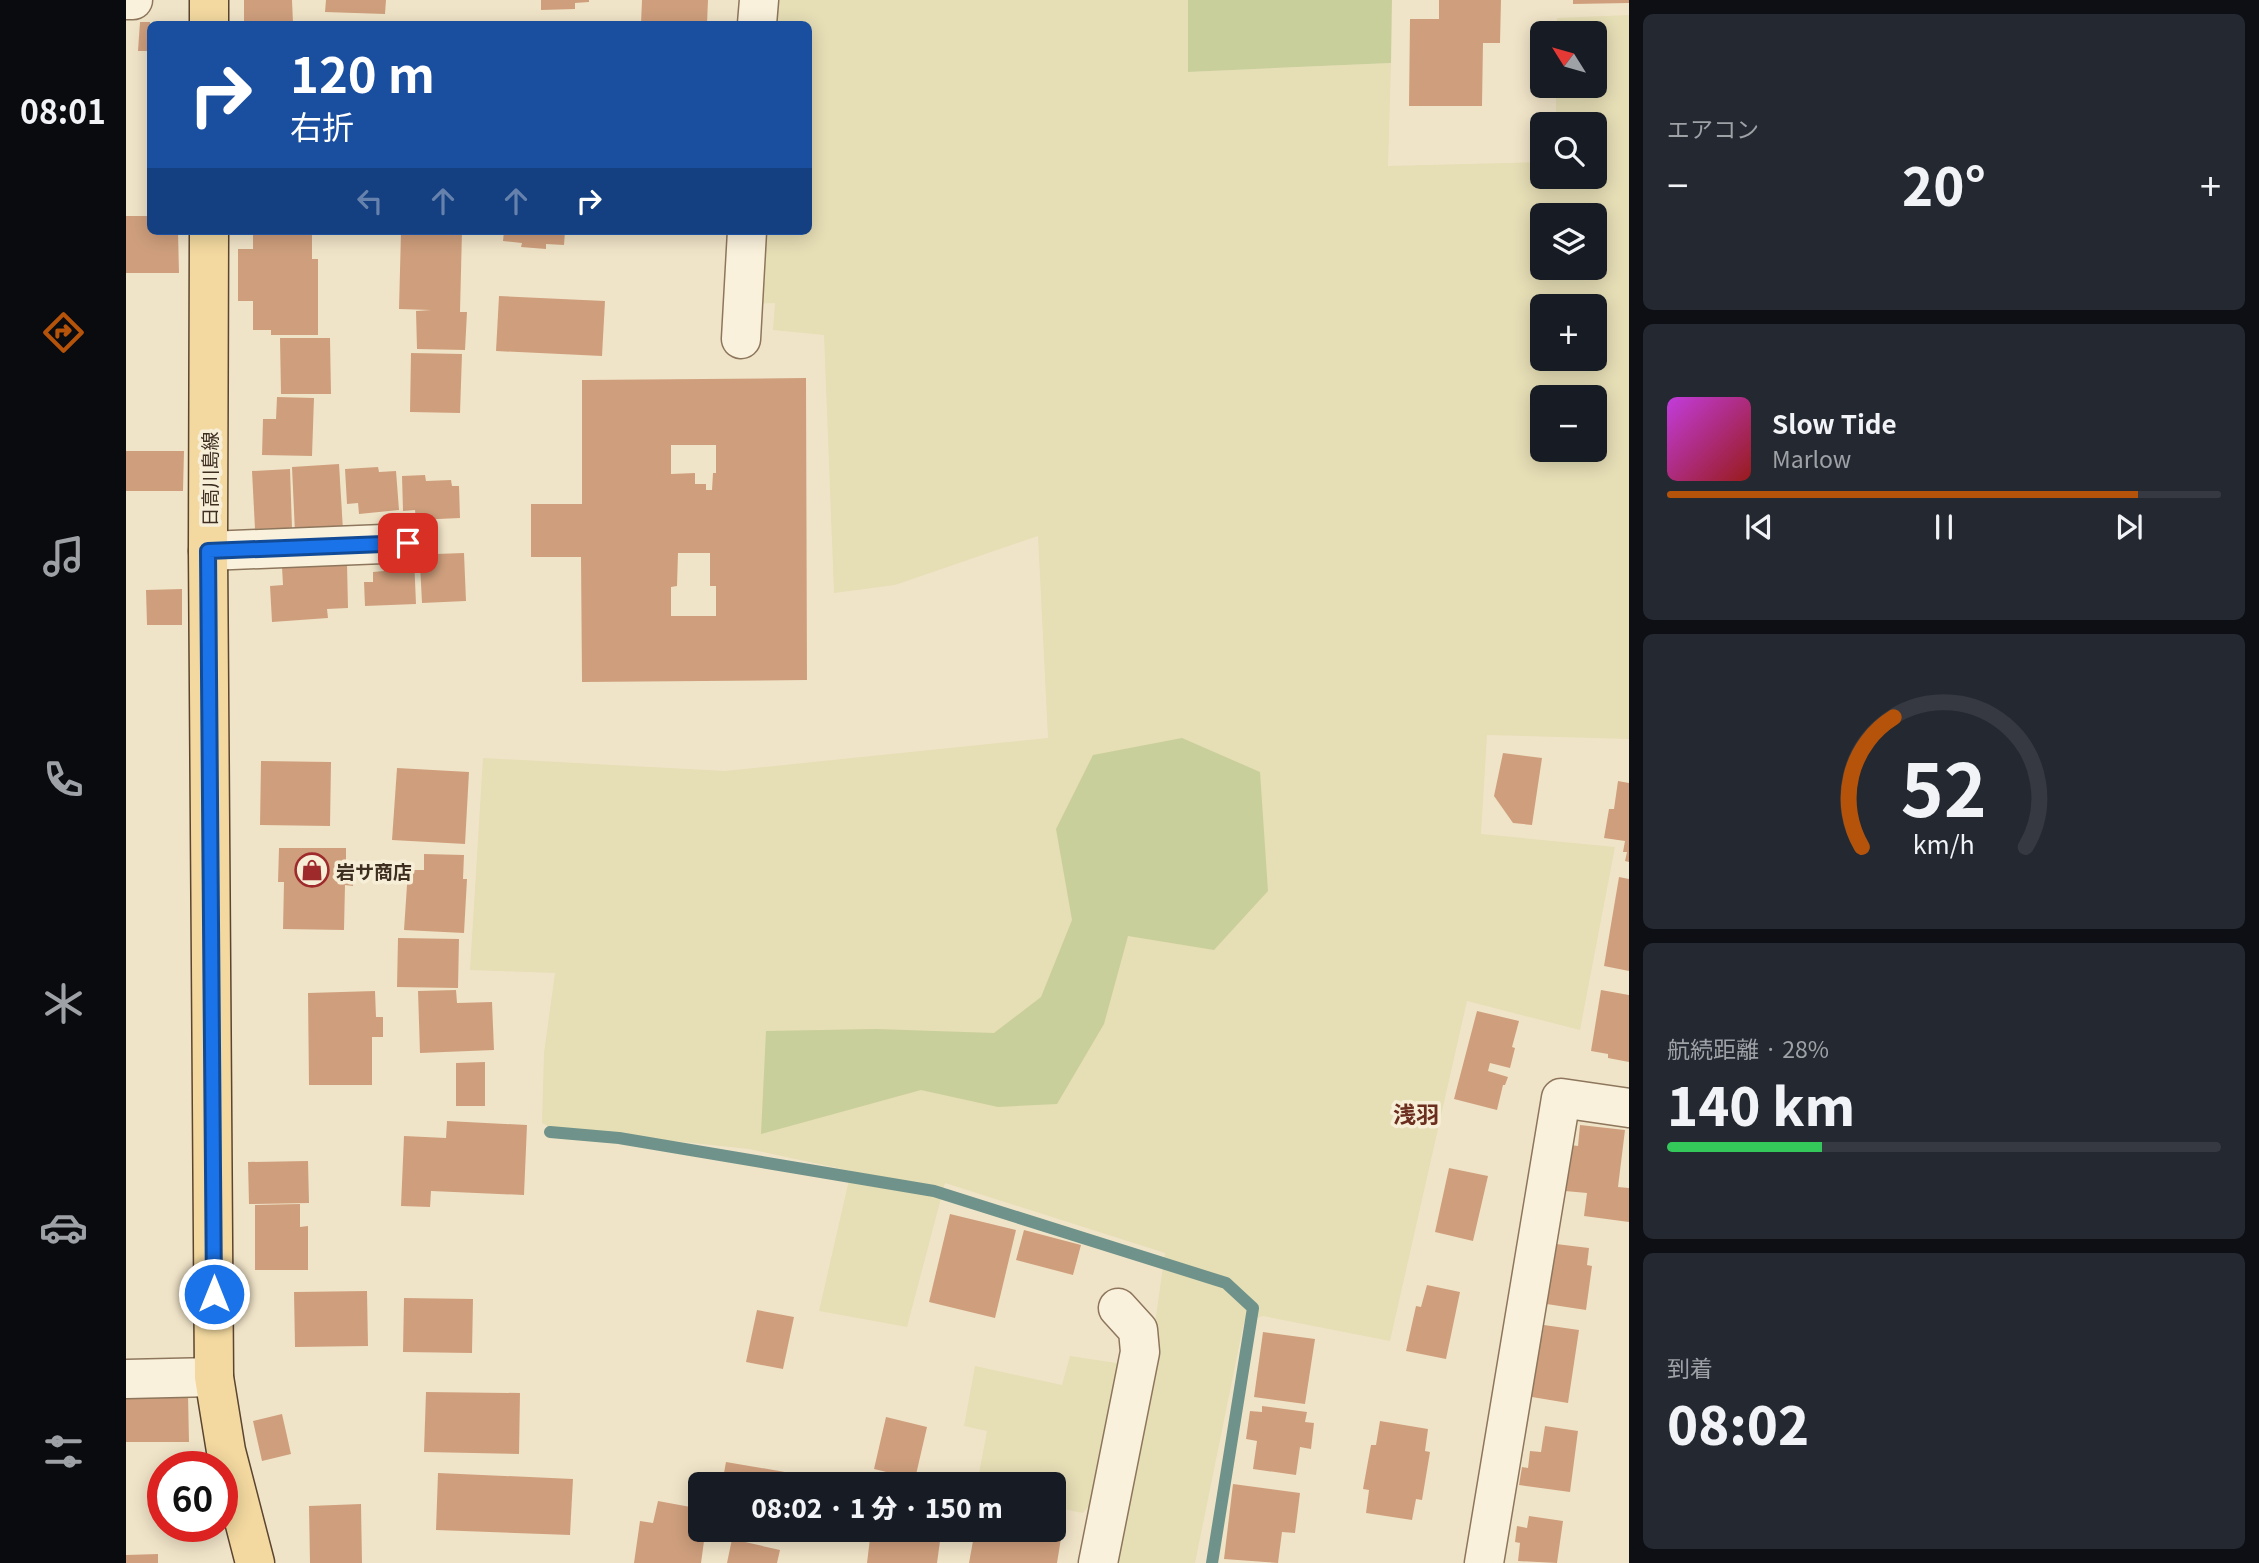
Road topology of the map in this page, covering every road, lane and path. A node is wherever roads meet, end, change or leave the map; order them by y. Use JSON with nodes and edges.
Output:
{"nodes":[{"id":1,"x":126,"y":0,"type":"edge"},
{"id":2,"x":132,"y":0,"type":"edge"},
{"id":3,"x":209,"y":0,"type":"edge"},
{"id":4,"x":759,"y":0,"type":"edge"},
{"id":5,"x":209,"y":21,"type":"edge"},
{"id":6,"x":757,"y":21,"type":"edge"},
{"id":7,"x":209,"y":235,"type":"edge"},
{"id":8,"x":747,"y":235,"type":"edge"},
{"id":9,"x":741,"y":339,"type":"dead end"},
{"id":10,"x":408,"y":543,"type":"dead end"},
{"id":11,"x":208,"y":551,"type":"junction"},
{"id":12,"x":1629,"y":1108,"type":"edge"},
{"id":13,"x":1118,"y":1308,"type":"dead end"},
{"id":14,"x":215,"y":1377,"type":"junction"},
{"id":15,"x":126,"y":1379,"type":"edge"},
{"id":16,"x":255,"y":1563,"type":"edge"},
{"id":17,"x":1098,"y":1563,"type":"edge"},
{"id":18,"x":1484,"y":1563,"type":"edge"}],
"edges":[{"from":1,"to":2,"type":"street"},
{"from":3,"to":5,"type":"main road"},
{"from":4,"to":6,"type":"street"},
{"from":7,"to":11,"type":"main road","name":"日高川島線"},
{"from":8,"to":9,"type":"street"},
{"from":10,"to":11,"type":"street"},
{"from":11,"to":14,"type":"main road","name":"日高川島線"},
{"from":12,"to":18,"type":"street"},
{"from":13,"to":17,"type":"street"},
{"from":14,"to":15,"type":"street"},
{"from":14,"to":16,"type":"main road","name":"日高川島線"}]}
